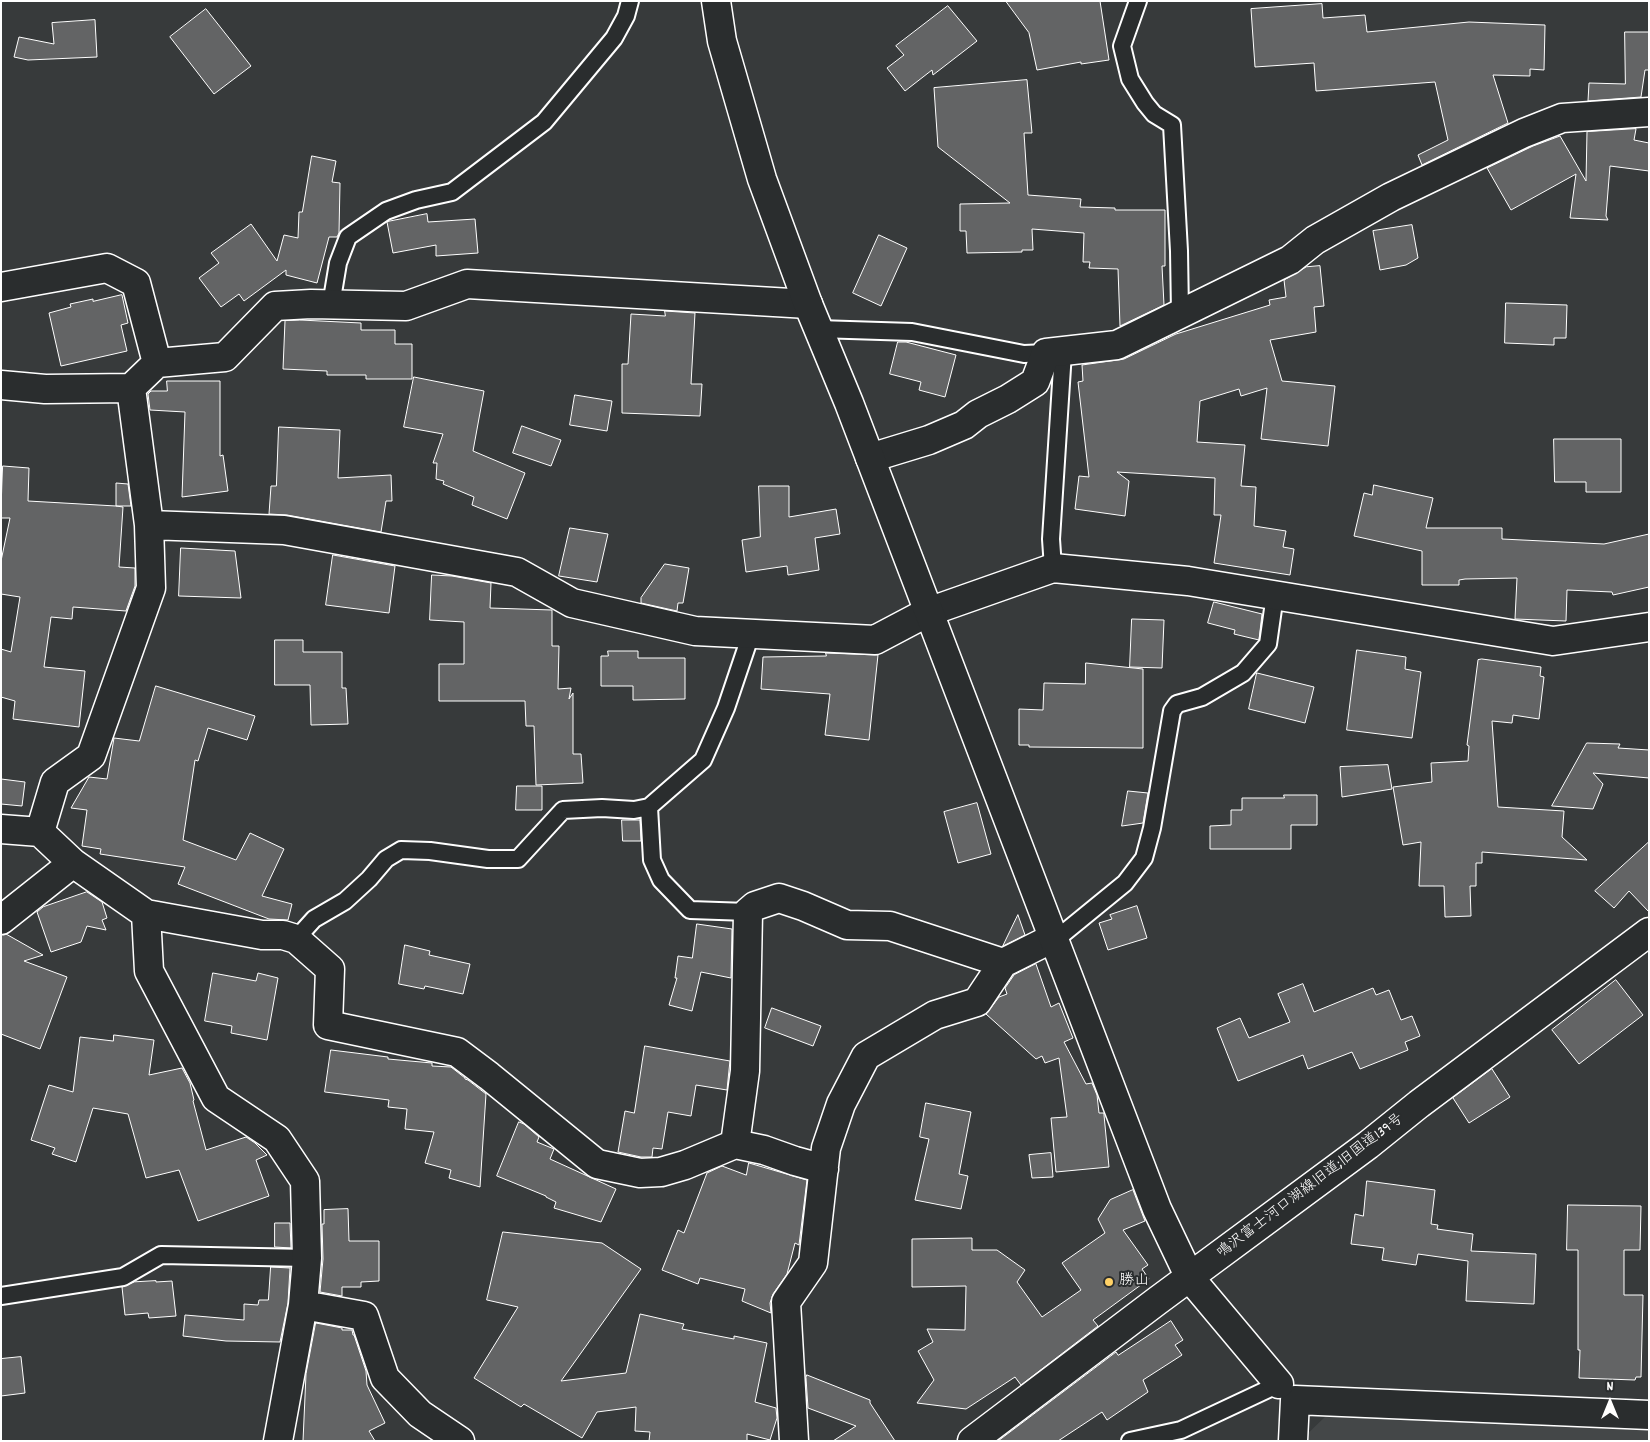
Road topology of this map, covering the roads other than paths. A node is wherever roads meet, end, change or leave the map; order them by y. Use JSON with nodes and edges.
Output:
{"nodes":[{"id":1,"x":630,"y":1,"type":"edge"},
{"id":2,"x":716,"y":1,"type":"edge"},
{"id":3,"x":1138,"y":1,"type":"edge"},
{"id":4,"x":1649,"y":112,"type":"edge"},
{"id":5,"x":1,"y":287,"type":"edge"},
{"id":6,"x":808,"y":304,"type":"junction"},
{"id":7,"x":331,"y":305,"type":"junction"},
{"id":8,"x":1180,"y":313,"type":"junction"},
{"id":9,"x":818,"y":329,"type":"junction"},
{"id":10,"x":1055,"y":352,"type":"junction"},
{"id":11,"x":157,"y":364,"type":"junction"},
{"id":12,"x":1,"y":385,"type":"edge"},
{"id":13,"x":131,"y":388,"type":"junction"},
{"id":14,"x":870,"y":458,"type":"junction"},
{"id":15,"x":149,"y":525,"type":"junction"},
{"id":16,"x":1053,"y":568,"type":"junction"},
{"id":17,"x":1275,"y":595,"type":"junction"},
{"id":18,"x":928,"y":612,"type":"junction"},
{"id":19,"x":1649,"y":627,"type":"edge"},
{"id":20,"x":751,"y":634,"type":"junction"},
{"id":21,"x":650,"y":807,"type":"junction"},
{"id":22,"x":1,"y":829,"type":"edge"},
{"id":23,"x":40,"y":832,"type":"junction"},
{"id":24,"x":73,"y":863,"type":"junction"},
{"id":25,"x":748,"y":912,"type":"junction"},
{"id":26,"x":146,"y":914,"type":"junction"},
{"id":27,"x":1,"y":920,"type":"edge"},
{"id":28,"x":1649,"y":932,"type":"edge"},
{"id":29,"x":296,"y":939,"type":"junction"},
{"id":30,"x":1054,"y":940,"type":"junction"},
{"id":31,"x":1003,"y":963,"type":"junction"},
{"id":32,"x":735,"y":1144,"type":"junction"},
{"id":33,"x":824,"y":1169,"type":"junction"},
{"id":34,"x":307,"y":1258,"type":"junction"},
{"id":35,"x":1190,"y":1278,"type":"junction"},
{"id":36,"x":1,"y":1296,"type":"edge"},
{"id":37,"x":303,"y":1305,"type":"junction"},
{"id":38,"x":1287,"y":1392,"type":"junction"},
{"id":39,"x":1649,"y":1415,"type":"edge"},
{"id":40,"x":278,"y":1441,"type":"edge"},
{"id":41,"x":460,"y":1441,"type":"edge"},
{"id":42,"x":794,"y":1441,"type":"edge"},
{"id":43,"x":972,"y":1441,"type":"edge"},
{"id":44,"x":1130,"y":1441,"type":"edge"},
{"id":45,"x":1294,"y":1441,"type":"edge"}],
"edges":[{"from":1,"to":7,"type":"lane"},
{"from":2,"to":6,"type":"street"},
{"from":3,"to":8,"type":"lane"},
{"from":4,"to":8,"type":"street"},
{"from":5,"to":11,"type":"street"},
{"from":6,"to":7,"type":"street"},
{"from":6,"to":9,"type":"street"},
{"from":7,"to":11,"type":"street"},
{"from":8,"to":10,"type":"street"},
{"from":9,"to":10,"type":"lane"},
{"from":9,"to":14,"type":"street"},
{"from":10,"to":14,"type":"street"},
{"from":10,"to":16,"type":"lane"},
{"from":11,"to":13,"type":"street"},
{"from":12,"to":13,"type":"street"},
{"from":13,"to":15,"type":"street"},
{"from":14,"to":18,"type":"street"},
{"from":15,"to":20,"type":"street"},
{"from":15,"to":23,"type":"street"},
{"from":16,"to":17,"type":"street"},
{"from":16,"to":18,"type":"street"},
{"from":17,"to":19,"type":"street"},
{"from":17,"to":30,"type":"lane"},
{"from":18,"to":20,"type":"street"},
{"from":18,"to":30,"type":"street"},
{"from":20,"to":21,"type":"lane"},
{"from":21,"to":25,"type":"lane"},
{"from":21,"to":29,"type":"lane"},
{"from":22,"to":23,"type":"street"},
{"from":23,"to":24,"type":"street"},
{"from":24,"to":26,"type":"street"},
{"from":24,"to":27,"type":"street"},
{"from":25,"to":31,"type":"street"},
{"from":25,"to":32,"type":"street"},
{"from":26,"to":29,"type":"street"},
{"from":26,"to":34,"type":"street"},
{"from":28,"to":35,"type":"street","name":"鳴沢富士河口湖線旧道;旧国道139号"},
{"from":29,"to":32,"type":"street"},
{"from":30,"to":31,"type":"street"},
{"from":30,"to":35,"type":"street"},
{"from":31,"to":33,"type":"street"},
{"from":32,"to":33,"type":"street"},
{"from":33,"to":42,"type":"street"},
{"from":34,"to":36,"type":"lane"},
{"from":34,"to":37,"type":"street"},
{"from":35,"to":38,"type":"street"},
{"from":35,"to":43,"type":"street","name":"鳴沢富士河口湖線旧道;旧国道139号"},
{"from":37,"to":40,"type":"street"},
{"from":37,"to":41,"type":"street"},
{"from":38,"to":39,"type":"street"},
{"from":38,"to":44,"type":"lane"},
{"from":38,"to":45,"type":"street"}]}
